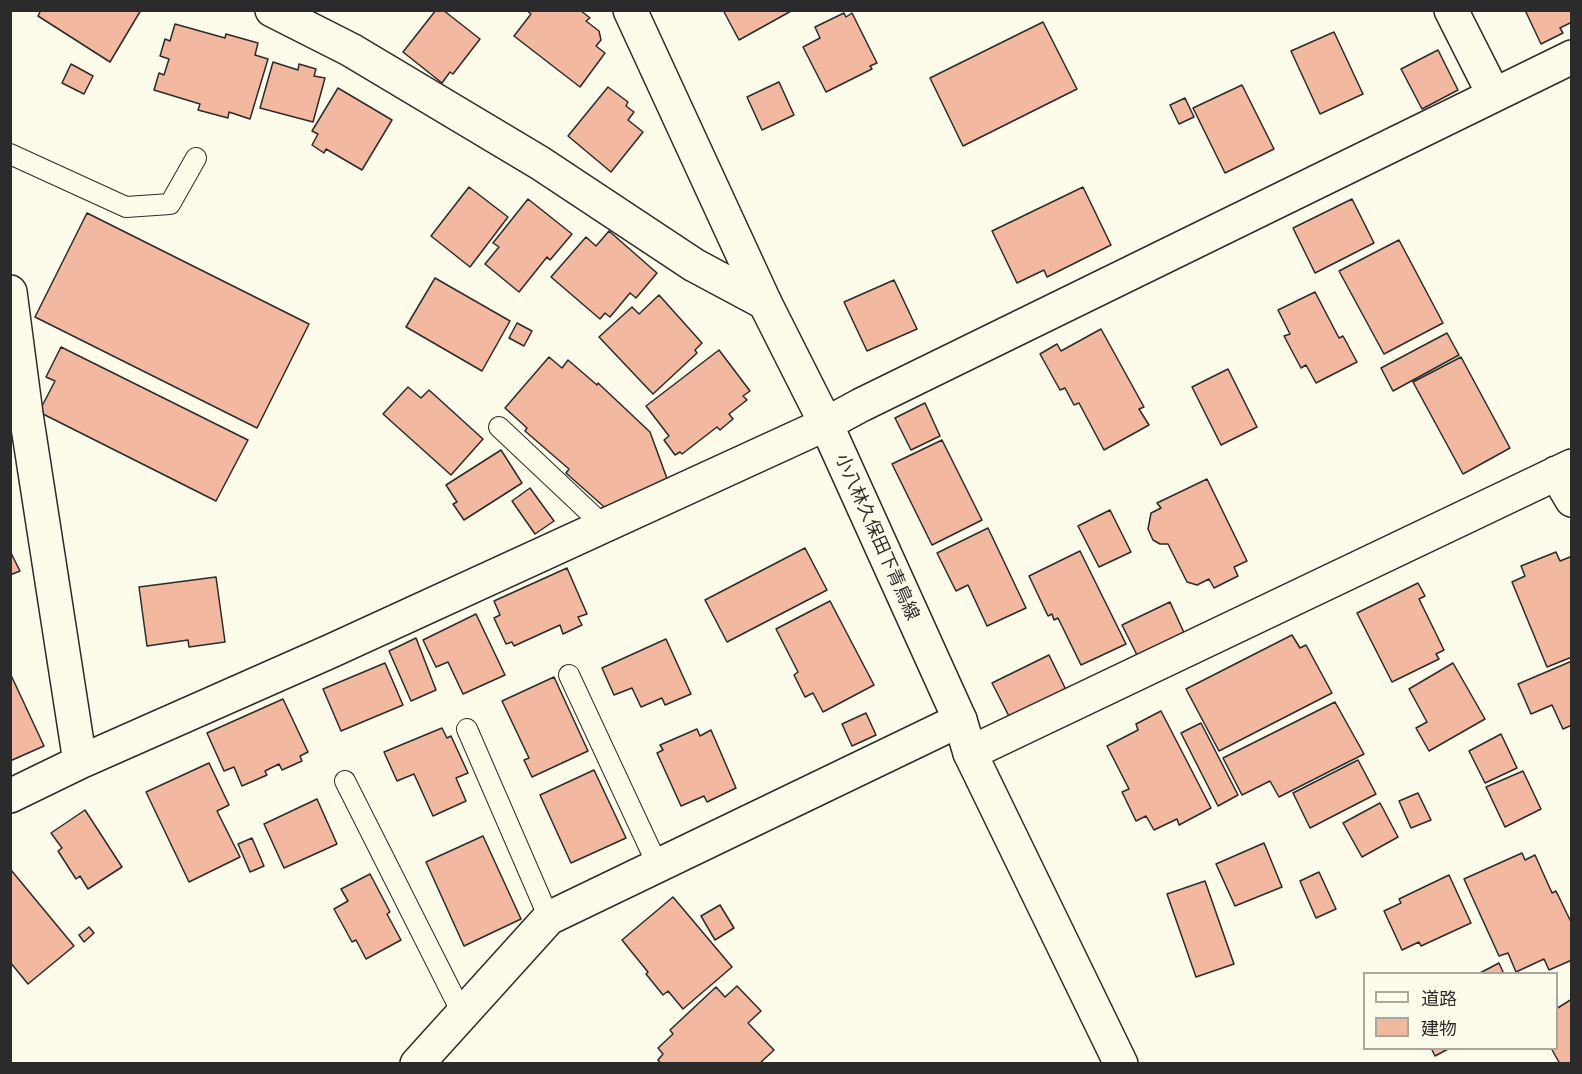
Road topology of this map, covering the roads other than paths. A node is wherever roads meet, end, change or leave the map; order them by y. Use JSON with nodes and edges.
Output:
{"nodes":[{"id":1,"x":272,"y":10,"type":"edge"},
{"id":2,"x":630,"y":10,"type":"edge"},
{"id":3,"x":1451,"y":10,"type":"edge"},
{"id":4,"x":1572,"y":57,"type":"edge"},
{"id":5,"x":1494,"y":95,"type":"junction"},
{"id":6,"x":10,"y":154,"type":"edge"},
{"id":7,"x":196,"y":158,"type":"dead end"},
{"id":8,"x":10,"y":292,"type":"edge"},
{"id":9,"x":765,"y":303,"type":"junction"},
{"id":10,"x":826,"y":424,"type":"junction"},
{"id":11,"x":499,"y":427,"type":"dead end"},
{"id":12,"x":1566,"y":479,"type":"edge"},
{"id":13,"x":603,"y":525,"type":"junction"},
{"id":14,"x":569,"y":675,"type":"dead end"},
{"id":15,"x":960,"y":720,"type":"junction"},
{"id":16,"x":467,"y":729,"type":"dead end"},
{"id":17,"x":970,"y":753,"type":"junction"},
{"id":18,"x":80,"y":762,"type":"junction"},
{"id":19,"x":345,"y":781,"type":"dead end"},
{"id":20,"x":10,"y":796,"type":"edge"},
{"id":21,"x":658,"y":866,"type":"junction"},
{"id":22,"x":549,"y":918,"type":"junction"},
{"id":23,"x":462,"y":1013,"type":"junction"},
{"id":24,"x":417,"y":1064,"type":"edge"},
{"id":25,"x":1121,"y":1064,"type":"edge"}],
"edges":[{"from":1,"to":9,"type":"street"},
{"from":2,"to":9,"type":"street","name":"小八林久保田下青鳥線"},
{"from":3,"to":5,"type":"street"},
{"from":4,"to":5,"type":"street"},
{"from":5,"to":10,"type":"street"},
{"from":6,"to":7,"type":"lane"},
{"from":8,"to":18,"type":"street"},
{"from":9,"to":10,"type":"street","name":"小八林久保田下青鳥線"},
{"from":10,"to":13,"type":"street"},
{"from":10,"to":15,"type":"street","name":"小八林久保田下青鳥線"},
{"from":11,"to":13,"type":"lane"},
{"from":12,"to":17,"type":"street"},
{"from":13,"to":18,"type":"street"},
{"from":14,"to":21,"type":"lane"},
{"from":15,"to":17,"type":"street","name":"小八林久保田下青鳥線"},
{"from":15,"to":21,"type":"street"},
{"from":16,"to":22,"type":"lane"},
{"from":17,"to":25,"type":"street","name":"小八林久保田下青鳥線"},
{"from":18,"to":20,"type":"street"},
{"from":19,"to":23,"type":"lane"},
{"from":21,"to":22,"type":"street"},
{"from":22,"to":23,"type":"street"},
{"from":23,"to":24,"type":"street"}]}
